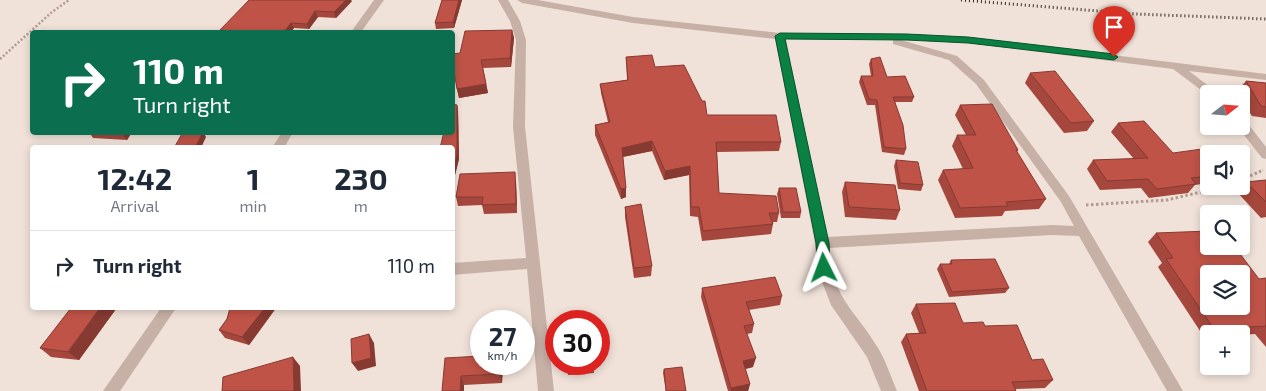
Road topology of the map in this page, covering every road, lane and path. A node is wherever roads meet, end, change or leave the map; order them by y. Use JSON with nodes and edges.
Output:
{"nodes":[{"id":1,"x":69,"y":0,"type":"edge"},
{"id":2,"x":379,"y":0,"type":"edge"},
{"id":3,"x":503,"y":0,"type":"edge"},
{"id":4,"x":522,"y":0,"type":"edge"},
{"id":5,"x":32,"y":30,"type":"edge"},
{"id":6,"x":357,"y":30,"type":"edge"},
{"id":7,"x":30,"y":32,"type":"edge"},
{"id":8,"x":780,"y":36,"type":"junction"},
{"id":9,"x":882,"y":37,"type":"junction"},
{"id":10,"x":0,"y":59,"type":"edge"},
{"id":11,"x":1178,"y":68,"type":"junction"},
{"id":12,"x":1266,"y":77,"type":"edge"},
{"id":13,"x":1202,"y":85,"type":"edge"},
{"id":14,"x":1250,"y":135,"type":"edge"},
{"id":15,"x":1266,"y":155,"type":"edge"},
{"id":16,"x":1266,"y":169,"type":"edge"},
{"id":17,"x":1250,"y":176,"type":"edge"},
{"id":18,"x":1200,"y":192,"type":"edge"},
{"id":19,"x":1069,"y":206,"type":"junction"},
{"id":20,"x":1084,"y":231,"type":"junction"},
{"id":21,"x":822,"y":243,"type":"junction"},
{"id":22,"x":533,"y":263,"type":"junction"},
{"id":23,"x":455,"y":269,"type":"edge"},
{"id":24,"x":168,"y":310,"type":"edge"},
{"id":25,"x":111,"y":391,"type":"edge"},
{"id":26,"x":546,"y":391,"type":"edge"},
{"id":27,"x":889,"y":391,"type":"edge"},
{"id":28,"x":1175,"y":391,"type":"edge"}],
"edges":[{"from":1,"to":5,"type":"path"},
{"from":2,"to":6,"type":"street"},
{"from":3,"to":22,"type":"street"},
{"from":4,"to":8,"type":"street"},
{"from":7,"to":10,"type":"path"},
{"from":8,"to":9,"type":"street"},
{"from":8,"to":21,"type":"street"},
{"from":9,"to":11,"type":"street"},
{"from":9,"to":19,"type":"street"},
{"from":11,"to":12,"type":"street"},
{"from":11,"to":13,"type":"street"},
{"from":14,"to":15,"type":"street"},
{"from":16,"to":17,"type":"path"},
{"from":18,"to":19,"type":"path"},
{"from":19,"to":20,"type":"street"},
{"from":20,"to":21,"type":"street"},
{"from":20,"to":28,"type":"street"},
{"from":21,"to":27,"type":"street"},
{"from":22,"to":23,"type":"street"},
{"from":22,"to":26,"type":"street"},
{"from":24,"to":25,"type":"street"}]}
